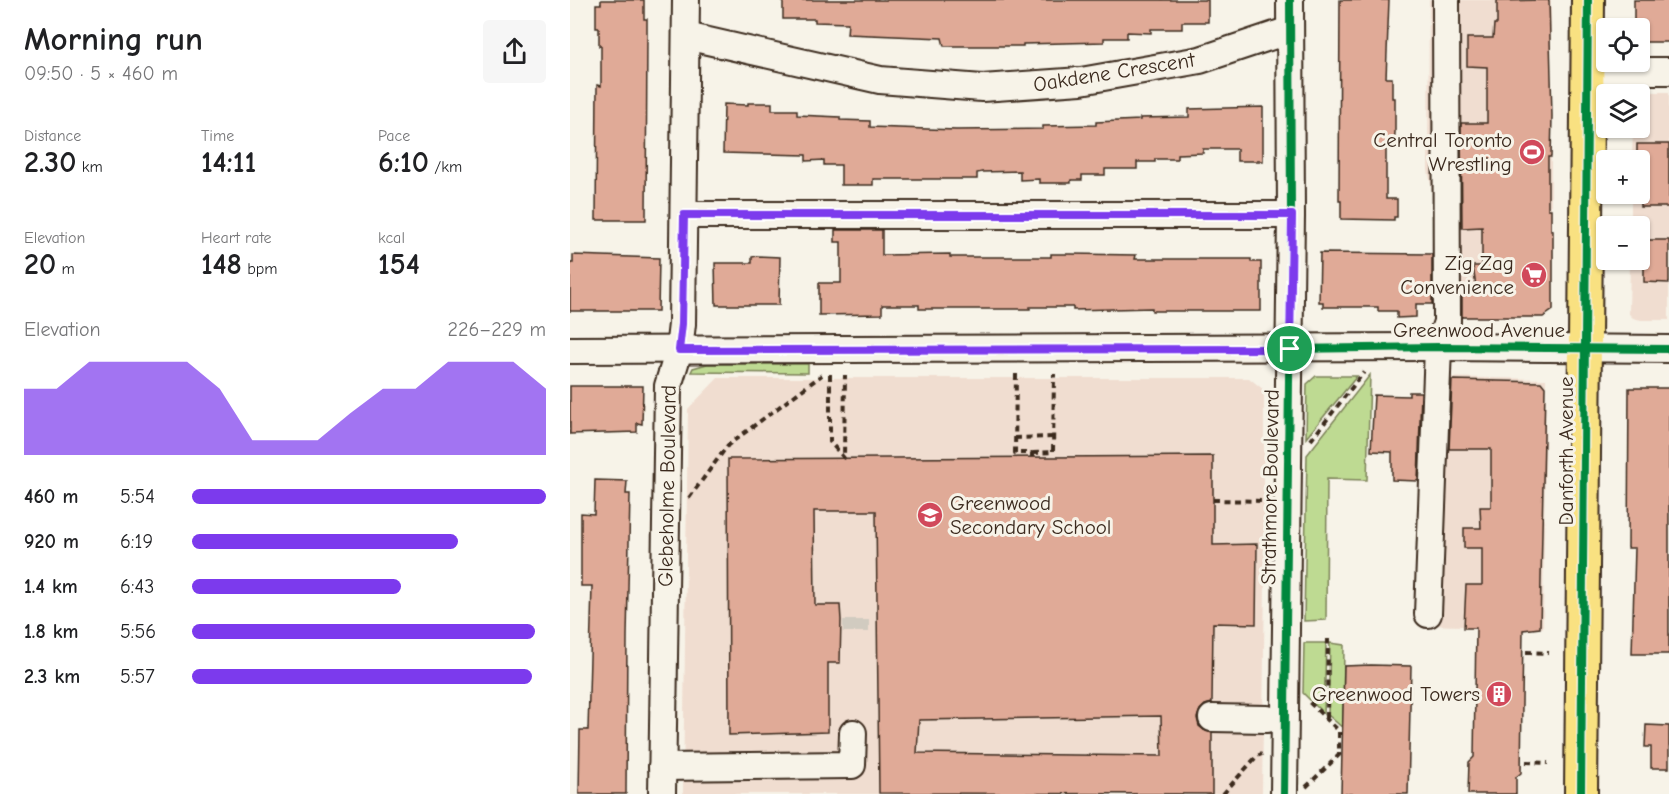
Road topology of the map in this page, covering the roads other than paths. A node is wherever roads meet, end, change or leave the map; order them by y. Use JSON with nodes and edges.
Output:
{"nodes":[{"id":1,"x":686,"y":0,"type":"edge"},
{"id":2,"x":1290,"y":0,"type":"edge"},
{"id":3,"x":1446,"y":0,"type":"edge"},
{"id":4,"x":1588,"y":0,"type":"edge"},
{"id":5,"x":1290,"y":30,"type":"junction"},
{"id":6,"x":686,"y":36,"type":"junction"},
{"id":7,"x":1588,"y":71,"type":"junction"},
{"id":8,"x":1669,"y":71,"type":"edge"},
{"id":9,"x":684,"y":215,"type":"junction"},
{"id":10,"x":1292,"y":215,"type":"junction"},
{"id":11,"x":1438,"y":347,"type":"junction"},
{"id":12,"x":1585,"y":348,"type":"junction"},
{"id":13,"x":1290,"y":349,"type":"junction"},
{"id":14,"x":1669,"y":349,"type":"edge"},
{"id":15,"x":570,"y":350,"type":"edge"},
{"id":16,"x":679,"y":350,"type":"junction"},
{"id":17,"x":1428,"y":615,"type":"dead end"},
{"id":18,"x":1212,"y":718,"type":"dead end"},
{"id":19,"x":1268,"y":719,"type":"dead end"},
{"id":20,"x":853,"y":733,"type":"dead end"},
{"id":21,"x":662,"y":767,"type":"junction"},
{"id":22,"x":662,"y":794,"type":"edge"},
{"id":23,"x":1284,"y":794,"type":"edge"},
{"id":24,"x":1581,"y":794,"type":"edge"}],
"edges":[{"from":1,"to":6,"type":"street","name":"Glebeholme Boulevard"},
{"from":2,"to":5,"type":"street","name":"Strathmore Boulevard"},
{"from":3,"to":11,"type":"street"},
{"from":4,"to":7,"type":"main road","name":"Danforth Avenue"},
{"from":5,"to":6,"type":"street","name":"Oakdene Crescent"},
{"from":5,"to":10,"type":"street","name":"Strathmore Boulevard"},
{"from":6,"to":9,"type":"street","name":"Glebeholme Boulevard"},
{"from":7,"to":8,"type":"street"},
{"from":7,"to":12,"type":"main road","name":"Danforth Avenue"},
{"from":9,"to":10,"type":"street"},
{"from":9,"to":16,"type":"street","name":"Glebeholme Boulevard"},
{"from":10,"to":13,"type":"street","name":"Strathmore Boulevard"},
{"from":11,"to":12,"type":"street","name":"Greenwood Avenue"},
{"from":11,"to":13,"type":"street","name":"Greenwood Avenue"},
{"from":11,"to":17,"type":"street"},
{"from":12,"to":14,"type":"street","name":"Greenwood Avenue"},
{"from":12,"to":24,"type":"main road","name":"Danforth Avenue"},
{"from":13,"to":16,"type":"street","name":"Greenwood Avenue"},
{"from":13,"to":23,"type":"street","name":"Strathmore Boulevard"},
{"from":15,"to":16,"type":"street","name":"Greenwood Avenue"},
{"from":16,"to":21,"type":"street","name":"Glebeholme Boulevard"},
{"from":18,"to":19,"type":"street"},
{"from":20,"to":21,"type":"street"},
{"from":21,"to":22,"type":"street","name":"Glebeholme Boulevard"}]}
